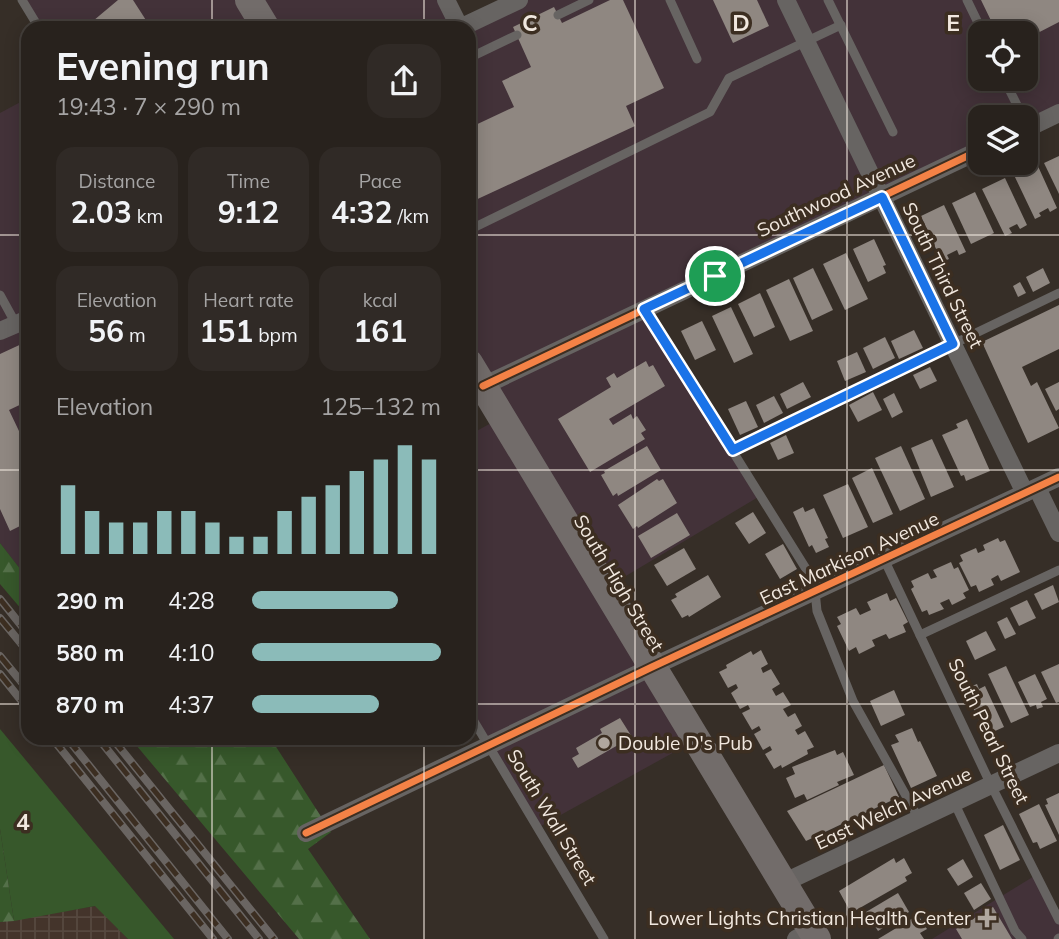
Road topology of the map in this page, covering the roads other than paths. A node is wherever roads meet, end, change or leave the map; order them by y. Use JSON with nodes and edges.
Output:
{"nodes":[{"id":1,"x":22,"y":0,"type":"edge"},
{"id":2,"x":249,"y":0,"type":"edge"},
{"id":3,"x":446,"y":0,"type":"edge"},
{"id":4,"x":519,"y":0,"type":"edge"},
{"id":5,"x":589,"y":0,"type":"edge"},
{"id":6,"x":670,"y":0,"type":"edge"},
{"id":7,"x":786,"y":0,"type":"edge"},
{"id":8,"x":828,"y":0,"type":"edge"},
{"id":9,"x":967,"y":0,"type":"edge"},
{"id":10,"x":558,"y":15,"type":"dead end"},
{"id":11,"x":35,"y":21,"type":"edge"},
{"id":12,"x":262,"y":21,"type":"edge"},
{"id":13,"x":456,"y":21,"type":"edge"},
{"id":14,"x":475,"y":21,"type":"edge"},
{"id":15,"x":977,"y":21,"type":"edge"},
{"id":16,"x":841,"y":25,"type":"junction"},
{"id":17,"x":517,"y":35,"type":"dead end"},
{"id":18,"x":806,"y":41,"type":"junction"},
{"id":19,"x":476,"y":55,"type":"edge"},
{"id":20,"x":697,"y":59,"type":"dead end"},
{"id":21,"x":1058,"y":116,"type":"edge"},
{"id":22,"x":1038,"y":121,"type":"edge"},
{"id":23,"x":893,"y":132,"type":"dead end"},
{"id":24,"x":968,"y":156,"type":"edge"},
{"id":25,"x":882,"y":197,"type":"junction"},
{"id":26,"x":476,"y":227,"type":"edge"},
{"id":27,"x":1059,"y":293,"type":"edge"},
{"id":28,"x":0,"y":295,"type":"edge"},
{"id":29,"x":644,"y":309,"type":"junction"},
{"id":30,"x":15,"y":325,"type":"edge"},
{"id":31,"x":953,"y":344,"type":"junction"},
{"id":32,"x":476,"y":375,"type":"edge"},
{"id":33,"x":733,"y":450,"type":"junction"},
{"id":34,"x":1059,"y":477,"type":"edge"},
{"id":35,"x":1031,"y":491,"type":"junction"},
{"id":36,"x":1059,"y":533,"type":"edge"},
{"id":37,"x":884,"y":559,"type":"junction"},
{"id":38,"x":1059,"y":570,"type":"edge"},
{"id":39,"x":815,"y":591,"type":"junction"},
{"id":40,"x":920,"y":635,"type":"junction"},
{"id":41,"x":652,"y":667,"type":"junction"},
{"id":42,"x":476,"y":725,"type":"edge"},
{"id":43,"x":488,"y":746,"type":"junction"},
{"id":44,"x":1059,"y":753,"type":"edge"},
{"id":45,"x":990,"y":785,"type":"junction"},
{"id":46,"x":954,"y":802,"type":"junction"},
{"id":47,"x":919,"y":819,"type":"junction"},
{"id":48,"x":306,"y":833,"type":"dead end"},
{"id":49,"x":783,"y":883,"type":"junction"},
{"id":50,"x":1059,"y":920,"type":"edge"},
{"id":51,"x":808,"y":936,"type":"edge"},
{"id":52,"x":604,"y":939,"type":"edge"},
{"id":53,"x":1022,"y":939,"type":"edge"}],
"edges":[{"from":1,"to":11,"type":"lane"},
{"from":2,"to":12,"type":"main road"},
{"from":3,"to":13,"type":"street"},
{"from":4,"to":14,"type":"street"},
{"from":5,"to":10,"type":"lane"},
{"from":6,"to":20,"type":"lane"},
{"from":7,"to":18,"type":"street","name":"South Third Street"},
{"from":8,"to":16,"type":"lane"},
{"from":9,"to":15,"type":"lane"},
{"from":16,"to":18,"type":"lane"},
{"from":16,"to":23,"type":"lane"},
{"from":17,"to":19,"type":"lane"},
{"from":18,"to":25,"type":"street","name":"South Third Street"},
{"from":18,"to":26,"type":"lane"},
{"from":21,"to":22,"type":"street"},
{"from":24,"to":25,"type":"street","name":"Southwood Avenue"},
{"from":25,"to":29,"type":"street","name":"Southwood Avenue"},
{"from":25,"to":31,"type":"street","name":"South Third Street"},
{"from":27,"to":31,"type":"lane"},
{"from":28,"to":30,"type":"lane"},
{"from":29,"to":32,"type":"street","name":"Southwood Avenue"},
{"from":29,"to":33,"type":"lane"},
{"from":31,"to":33,"type":"lane"},
{"from":31,"to":35,"type":"street","name":"South Third Street"},
{"from":32,"to":41,"type":"main road","name":"South High Street"},
{"from":33,"to":39,"type":"lane"},
{"from":34,"to":35,"type":"street","name":"East Markison Avenue"},
{"from":35,"to":36,"type":"street","name":"South Third Street"},
{"from":35,"to":37,"type":"street","name":"East Markison Avenue"},
{"from":37,"to":39,"type":"street","name":"East Markison Avenue"},
{"from":37,"to":40,"type":"lane","name":"South Pearl Street"},
{"from":38,"to":40,"type":"lane"},
{"from":39,"to":41,"type":"street","name":"East Markison Avenue"},
{"from":39,"to":47,"type":"lane"},
{"from":40,"to":45,"type":"lane","name":"South Pearl Street"},
{"from":41,"to":43,"type":"street","name":"East Markison Avenue"},
{"from":41,"to":49,"type":"main road","name":"South High Street"},
{"from":42,"to":43,"type":"lane","name":"South Wall Street"},
{"from":43,"to":48,"type":"street","name":"East Markison Avenue"},
{"from":43,"to":52,"type":"lane","name":"South Wall Street"},
{"from":44,"to":45,"type":"street","name":"East Welch Avenue"},
{"from":45,"to":46,"type":"street","name":"East Welch Avenue"},
{"from":45,"to":50,"type":"lane","name":"South Pearl Street"},
{"from":46,"to":47,"type":"street","name":"East Welch Avenue"},
{"from":46,"to":53,"type":"lane"},
{"from":47,"to":49,"type":"street","name":"East Welch Avenue"},
{"from":49,"to":51,"type":"main road","name":"South High Street"}]}
